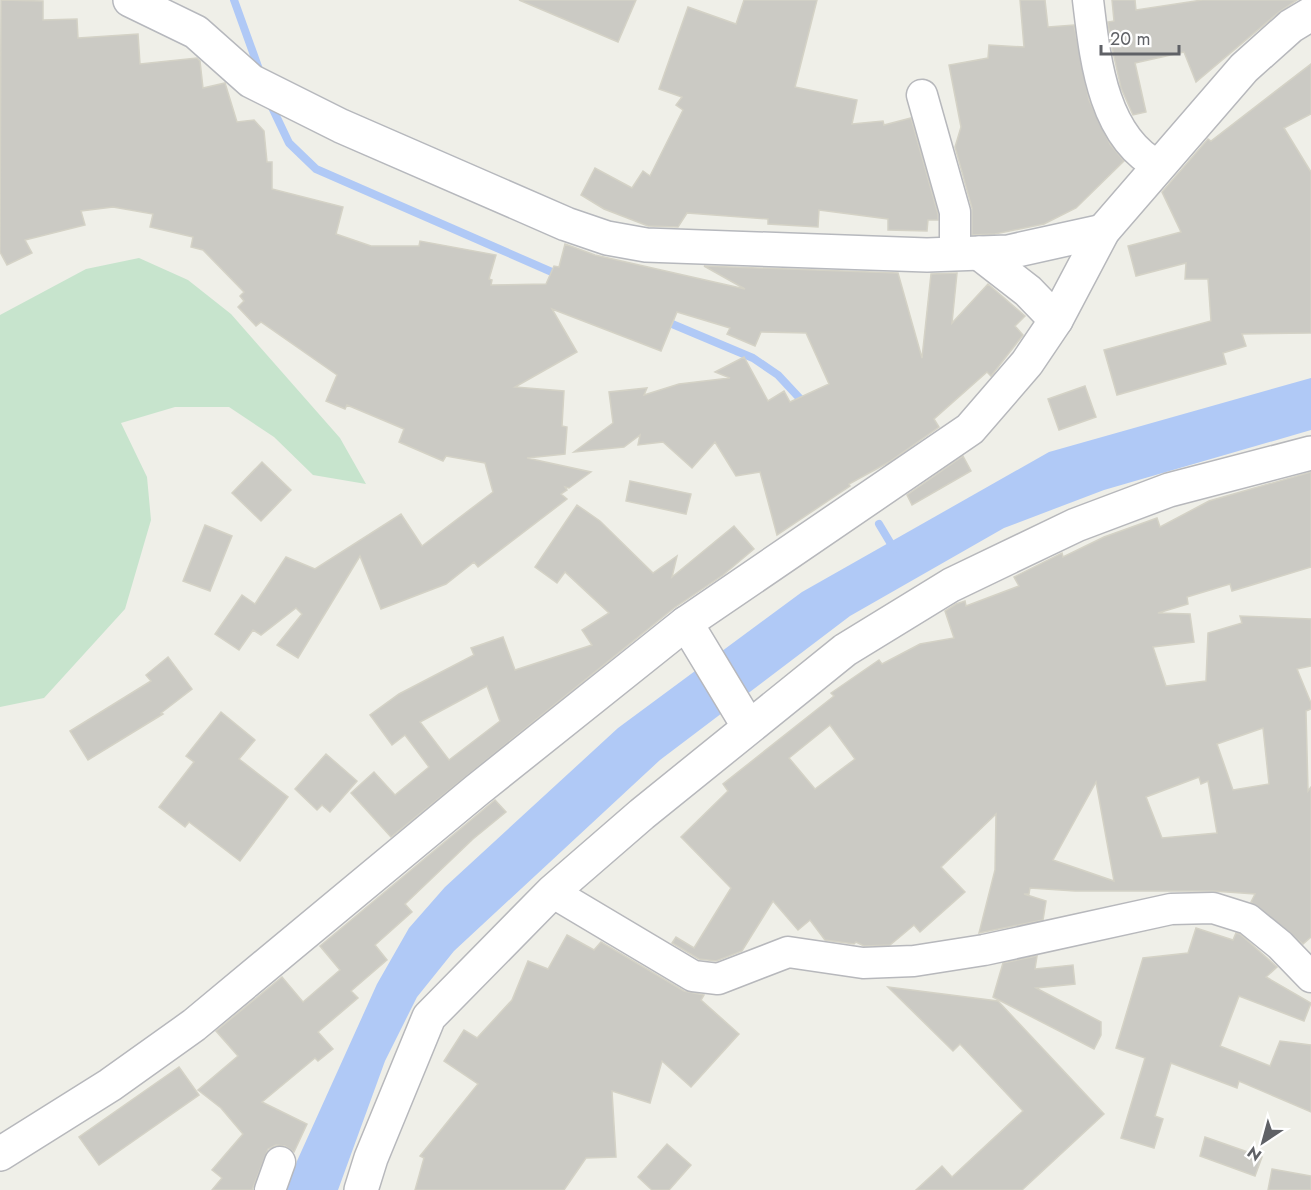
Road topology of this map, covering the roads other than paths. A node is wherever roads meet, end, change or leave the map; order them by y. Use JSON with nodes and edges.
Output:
{"nodes":[{"id":1,"x":1088,"y":0,"type":"edge"},
{"id":2,"x":140,"y":2,"type":"edge"},
{"id":3,"x":1311,"y":14,"type":"edge"},
{"id":4,"x":922,"y":95,"type":"dead end"},
{"id":5,"x":1159,"y":166,"type":"junction"},
{"id":6,"x":1103,"y":231,"type":"junction"},
{"id":7,"x":967,"y":253,"type":"junction"},
{"id":8,"x":1056,"y":320,"type":"junction"},
{"id":9,"x":1311,"y":453,"type":"edge"},
{"id":10,"x":691,"y":631,"type":"junction"},
{"id":11,"x":746,"y":719,"type":"junction"},
{"id":12,"x":552,"y":892,"type":"junction"},
{"id":13,"x":1311,"y":978,"type":"edge"},
{"id":14,"x":0,"y":1154,"type":"edge"},
{"id":15,"x":280,"y":1162,"type":"dead end"},
{"id":16,"x":270,"y":1190,"type":"edge"},
{"id":17,"x":361,"y":1190,"type":"edge"}],
"edges":[{"from":1,"to":5,"type":"street"},
{"from":2,"to":7,"type":"street"},
{"from":3,"to":5,"type":"street"},
{"from":4,"to":7,"type":"street"},
{"from":5,"to":6,"type":"street"},
{"from":6,"to":7,"type":"street"},
{"from":6,"to":8,"type":"street"},
{"from":7,"to":8,"type":"street"},
{"from":8,"to":10,"type":"street"},
{"from":9,"to":11,"type":"street"},
{"from":10,"to":11,"type":"street"},
{"from":10,"to":14,"type":"street"},
{"from":11,"to":12,"type":"street"},
{"from":12,"to":13,"type":"street"},
{"from":12,"to":17,"type":"street"},
{"from":15,"to":16,"type":"street"}]}
